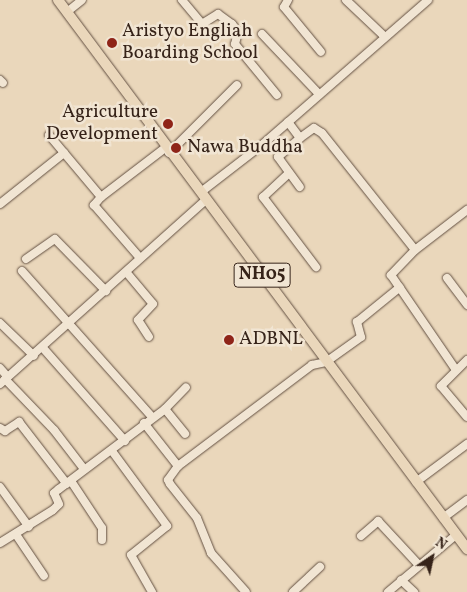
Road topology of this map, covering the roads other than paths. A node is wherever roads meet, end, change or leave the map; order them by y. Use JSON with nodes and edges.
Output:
{"nodes":[{"id":1,"x":58,"y":0,"type":"edge"},
{"id":2,"x":82,"y":0,"type":"edge"},
{"id":3,"x":182,"y":0,"type":"edge"},
{"id":4,"x":288,"y":0,"type":"edge"},
{"id":5,"x":346,"y":0,"type":"edge"},
{"id":6,"x":428,"y":0,"type":"edge"},
{"id":7,"x":67,"y":12,"type":"junction"},
{"id":8,"x":262,"y":34,"type":"dead end"},
{"id":9,"x":383,"y":35,"type":"junction"},
{"id":10,"x":321,"y":52,"type":"dead end"},
{"id":11,"x":237,"y":85,"type":"dead end"},
{"id":12,"x":318,"y":93,"type":"junction"},
{"id":13,"x":277,"y":95,"type":"dead end"},
{"id":14,"x":288,"y":122,"type":"junction"},
{"id":15,"x":49,"y":136,"type":"dead end"},
{"id":16,"x":300,"y":138,"type":"junction"},
{"id":17,"x":167,"y":150,"type":"junction"},
{"id":18,"x":64,"y":154,"type":"junction"},
{"id":19,"x":288,"y":174,"type":"junction"},
{"id":20,"x":300,"y":187,"type":"dead end"},
{"id":21,"x":204,"y":196,"type":"junction"},
{"id":22,"x":101,"y":197,"type":"junction"},
{"id":23,"x":0,"y":203,"type":"edge"},
{"id":24,"x":467,"y":210,"type":"edge"},
{"id":25,"x":415,"y":250,"type":"junction"},
{"id":26,"x":140,"y":258,"type":"junction"},
{"id":27,"x":26,"y":259,"type":"dead end"},
{"id":28,"x":316,"y":267,"type":"dead end"},
{"id":29,"x":22,"y":271,"type":"dead end"},
{"id":30,"x":127,"y":273,"type":"junction"},
{"id":31,"x":447,"y":278,"type":"dead end"},
{"id":32,"x":400,"y":287,"type":"junction"},
{"id":33,"x":106,"y":291,"type":"junction"},
{"id":34,"x":467,"y":305,"type":"edge"},
{"id":35,"x":0,"y":323,"type":"edge"},
{"id":36,"x":69,"y":325,"type":"junction"},
{"id":37,"x":149,"y":338,"type":"dead end"},
{"id":38,"x":43,"y":348,"type":"junction"},
{"id":39,"x":34,"y":356,"type":"junction"},
{"id":40,"x":467,"y":360,"type":"edge"},
{"id":41,"x":326,"y":362,"type":"junction"},
{"id":42,"x":0,"y":368,"type":"edge"},
{"id":43,"x":456,"y":370,"type":"junction"},
{"id":44,"x":4,"y":380,"type":"edge"},
{"id":45,"x":186,"y":387,"type":"dead end"},
{"id":46,"x":165,"y":409,"type":"junction"},
{"id":47,"x":152,"y":417,"type":"junction"},
{"id":48,"x":467,"y":417,"type":"edge"},
{"id":49,"x":144,"y":423,"type":"junction"},
{"id":50,"x":0,"y":428,"type":"edge"},
{"id":51,"x":185,"y":434,"type":"dead end"},
{"id":52,"x":125,"y":441,"type":"junction"},
{"id":53,"x":467,"y":444,"type":"edge"},
{"id":54,"x":112,"y":451,"type":"junction"},
{"id":55,"x":178,"y":466,"type":"junction"},
{"id":56,"x":84,"y":469,"type":"junction"},
{"id":57,"x":69,"y":482,"type":"junction"},
{"id":58,"x":416,"y":482,"type":"junction"},
{"id":59,"x":0,"y":487,"type":"edge"},
{"id":60,"x":467,"y":500,"type":"edge"},
{"id":61,"x":443,"y":518,"type":"junction"},
{"id":62,"x":29,"y":527,"type":"junction"},
{"id":63,"x":456,"y":535,"type":"junction"},
{"id":64,"x":17,"y":536,"type":"junction"},
{"id":65,"x":361,"y":536,"type":"dead end"},
{"id":66,"x":102,"y":540,"type":"dead end"},
{"id":67,"x":0,"y":542,"type":"edge"},
{"id":68,"x":467,"y":549,"type":"edge"},
{"id":69,"x":418,"y":564,"type":"junction"},
{"id":70,"x":320,"y":567,"type":"dead end"},
{"id":71,"x":44,"y":576,"type":"dead end"},
{"id":72,"x":401,"y":580,"type":"junction"},
{"id":73,"x":152,"y":592,"type":"edge"},
{"id":74,"x":246,"y":592,"type":"edge"},
{"id":75,"x":293,"y":592,"type":"edge"},
{"id":76,"x":388,"y":592,"type":"edge"},
{"id":77,"x":414,"y":592,"type":"edge"}],
"edges":[{"from":1,"to":7,"type":"main road","number":"NH05"},
{"from":2,"to":7,"type":"street"},
{"from":3,"to":13,"type":"street"},
{"from":4,"to":10,"type":"street"},
{"from":5,"to":9,"type":"street"},
{"from":6,"to":9,"type":"street"},
{"from":7,"to":17,"type":"main road","number":"NH05"},
{"from":8,"to":12,"type":"street"},
{"from":9,"to":12,"type":"street"},
{"from":11,"to":17,"type":"street"},
{"from":12,"to":14,"type":"street"},
{"from":14,"to":16,"type":"street"},
{"from":14,"to":21,"type":"street"},
{"from":15,"to":18,"type":"street"},
{"from":16,"to":19,"type":"street"},
{"from":16,"to":25,"type":"street"},
{"from":17,"to":21,"type":"main road","number":"NH05"},
{"from":17,"to":22,"type":"street"},
{"from":18,"to":22,"type":"street"},
{"from":18,"to":23,"type":"street"},
{"from":19,"to":20,"type":"street"},
{"from":19,"to":28,"type":"street"},
{"from":21,"to":26,"type":"street"},
{"from":21,"to":41,"type":"main road","number":"NH05"},
{"from":22,"to":26,"type":"street"},
{"from":24,"to":25,"type":"street"},
{"from":25,"to":32,"type":"street"},
{"from":26,"to":30,"type":"street"},
{"from":27,"to":33,"type":"street"},
{"from":29,"to":36,"type":"street"},
{"from":30,"to":33,"type":"street"},
{"from":30,"to":37,"type":"street"},
{"from":31,"to":34,"type":"street"},
{"from":32,"to":41,"type":"street"},
{"from":32,"to":43,"type":"street"},
{"from":33,"to":36,"type":"street"},
{"from":35,"to":39,"type":"street"},
{"from":36,"to":38,"type":"street"},
{"from":36,"to":47,"type":"street"},
{"from":38,"to":39,"type":"street"},
{"from":38,"to":52,"type":"street"},
{"from":39,"to":44,"type":"street"},
{"from":40,"to":43,"type":"street"},
{"from":41,"to":55,"type":"street"},
{"from":41,"to":58,"type":"main road","number":"NH05"},
{"from":42,"to":44,"type":"street"},
{"from":43,"to":48,"type":"street"},
{"from":44,"to":56,"type":"street"},
{"from":45,"to":46,"type":"street"},
{"from":46,"to":47,"type":"street"},
{"from":46,"to":51,"type":"street"},
{"from":47,"to":49,"type":"street"},
{"from":49,"to":52,"type":"street"},
{"from":49,"to":55,"type":"street"},
{"from":50,"to":57,"type":"street"},
{"from":52,"to":54,"type":"street"},
{"from":53,"to":58,"type":"street"},
{"from":54,"to":56,"type":"street"},
{"from":54,"to":73,"type":"street"},
{"from":55,"to":74,"type":"street"},
{"from":56,"to":57,"type":"street"},
{"from":57,"to":62,"type":"street"},
{"from":57,"to":66,"type":"street"},
{"from":58,"to":61,"type":"main road","number":"NH05"},
{"from":59,"to":62,"type":"street"},
{"from":60,"to":61,"type":"street"},
{"from":61,"to":63,"type":"main road","number":"NH05"},
{"from":62,"to":64,"type":"street"},
{"from":63,"to":68,"type":"main road","number":"NH05"},
{"from":63,"to":69,"type":"street"},
{"from":64,"to":67,"type":"street"},
{"from":64,"to":71,"type":"street"},
{"from":65,"to":69,"type":"street"},
{"from":69,"to":72,"type":"street"},
{"from":70,"to":75,"type":"street"},
{"from":72,"to":76,"type":"street"},
{"from":72,"to":77,"type":"street"}]}
